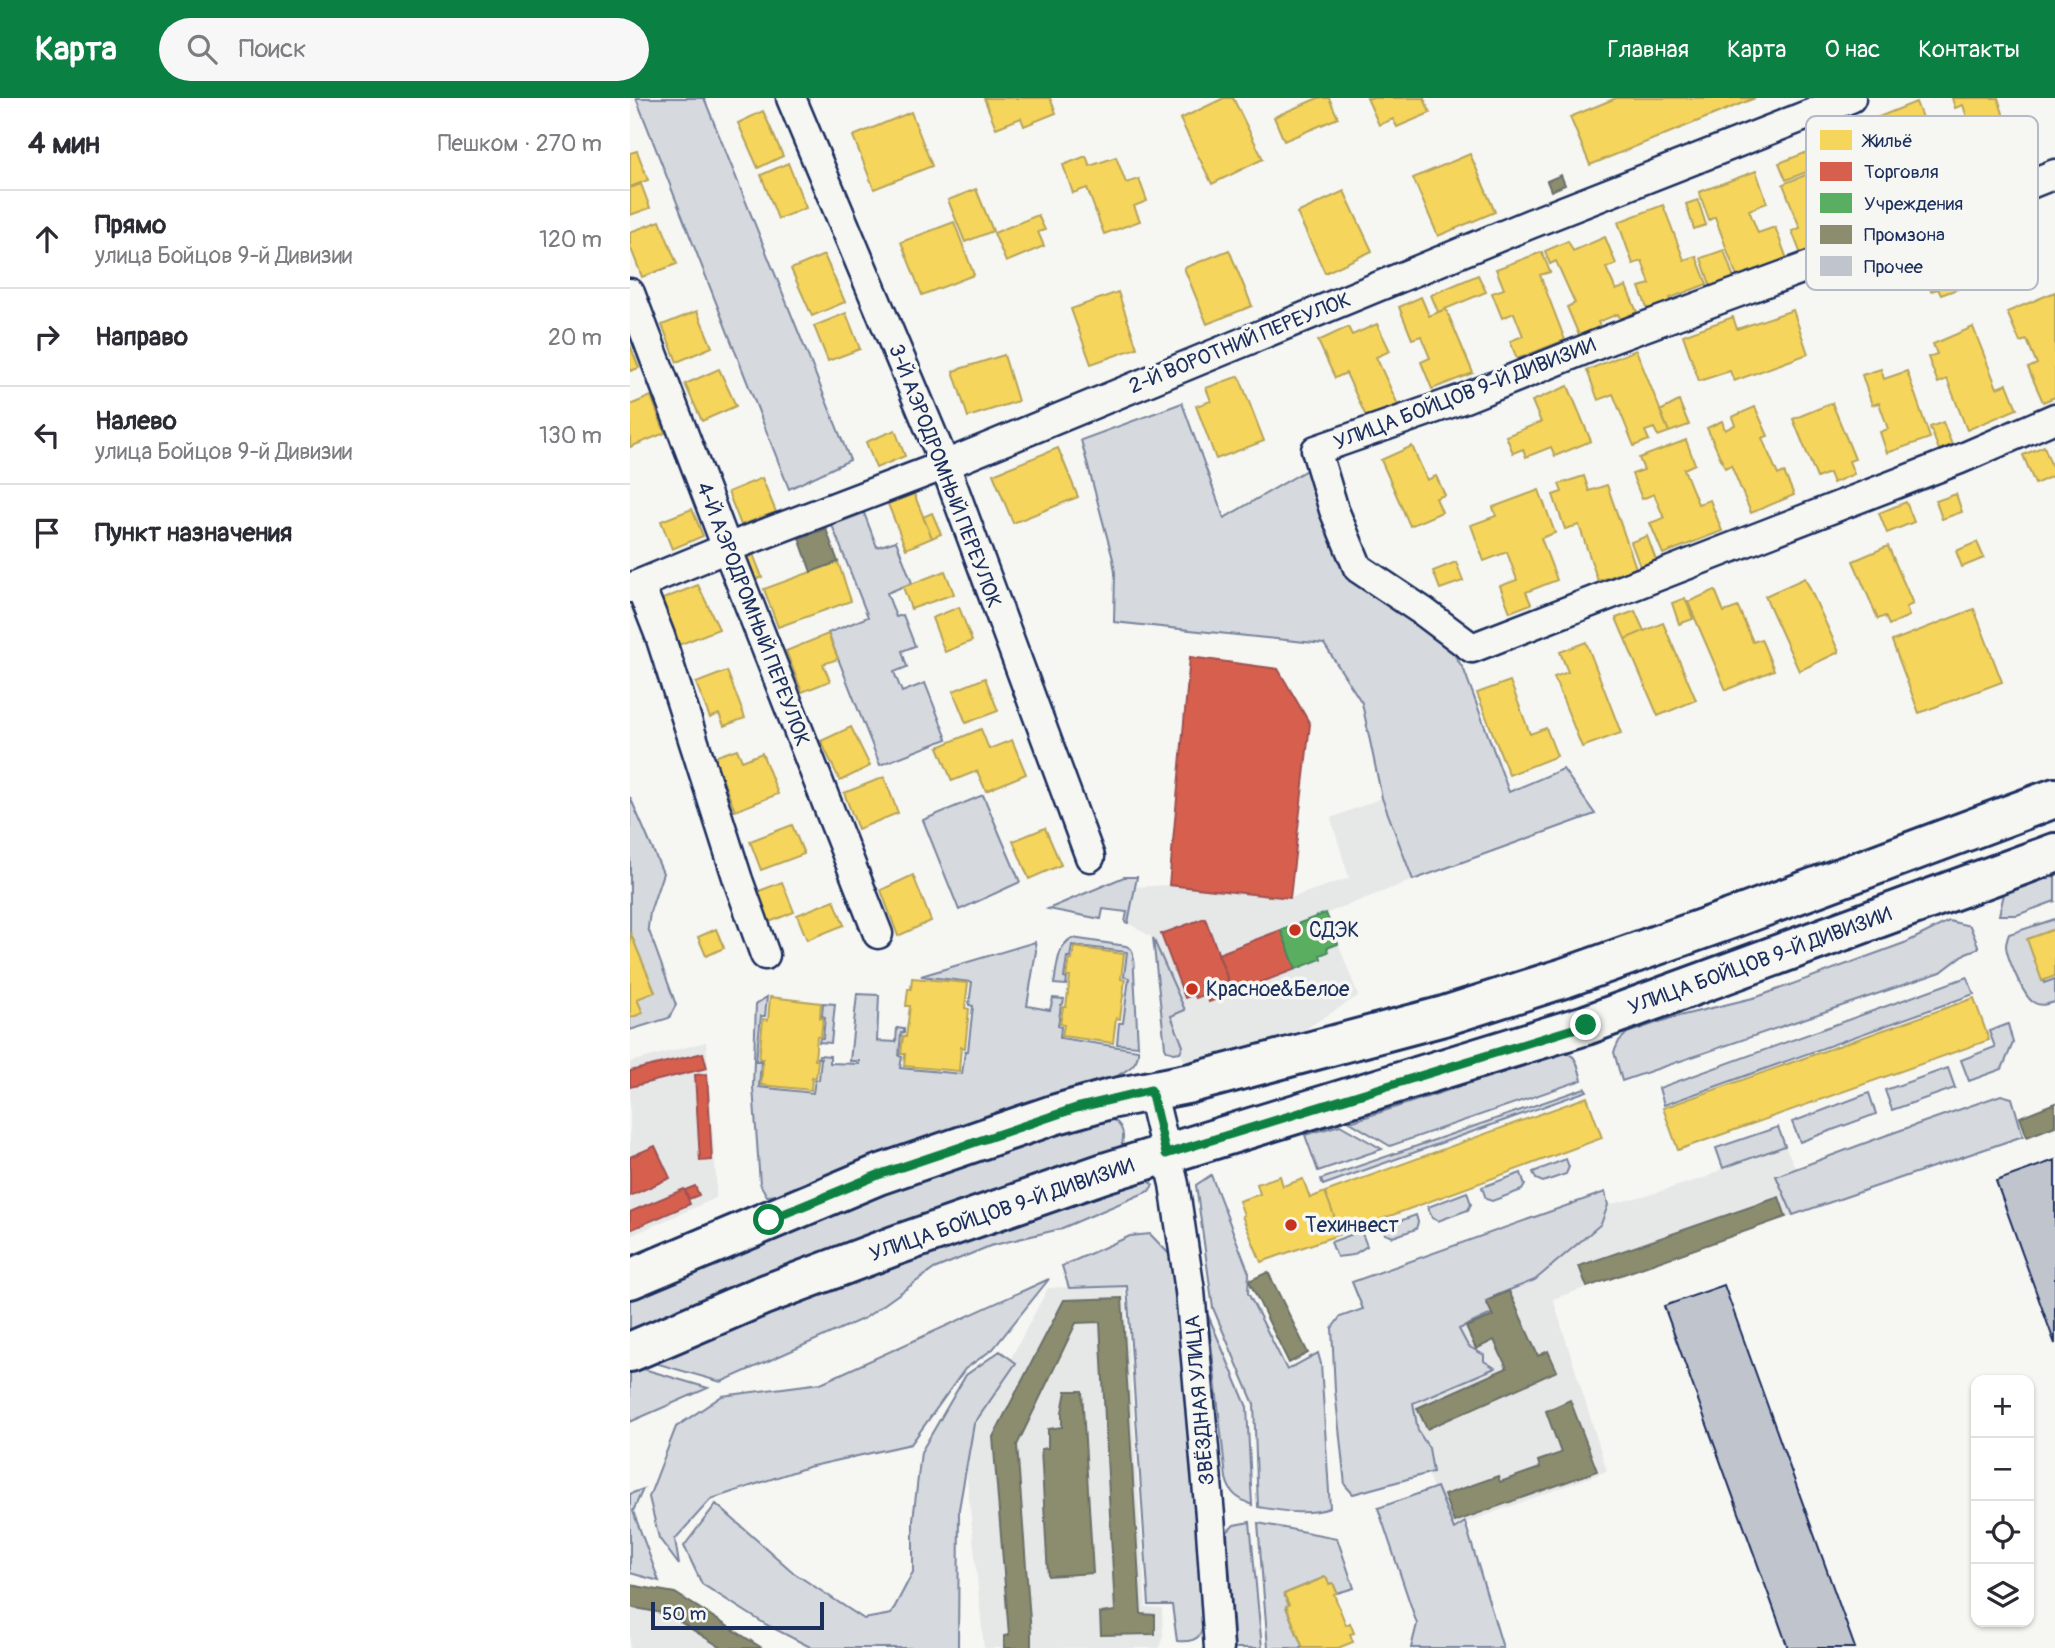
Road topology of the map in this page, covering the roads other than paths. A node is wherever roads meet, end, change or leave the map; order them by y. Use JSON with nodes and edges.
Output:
{"nodes":[{"id":1,"x":791,"y":98,"type":"edge"},
{"id":2,"x":1851,"y":98,"type":"edge"},
{"id":3,"x":2055,"y":174,"type":"edge"},
{"id":4,"x":2038,"y":181,"type":"edge"},
{"id":5,"x":1806,"y":267,"type":"edge"},
{"id":6,"x":630,"y":293,"type":"edge"},
{"id":7,"x":2055,"y":418,"type":"edge"},
{"id":8,"x":945,"y":465,"type":"junction"},
{"id":9,"x":727,"y":548,"type":"junction"},
{"id":10,"x":635,"y":587,"type":"edge"},
{"id":11,"x":2055,"y":798,"type":"edge"},
{"id":12,"x":2055,"y":853,"type":"edge"},
{"id":13,"x":1090,"y":857,"type":"dead end"},
{"id":14,"x":878,"y":934,"type":"dead end"},
{"id":15,"x":765,"y":955,"type":"dead end"},
{"id":16,"x":1151,"y":1090,"type":"junction"},
{"id":17,"x":1166,"y":1154,"type":"junction"},
{"id":18,"x":630,"y":1279,"type":"edge"},
{"id":19,"x":630,"y":1352,"type":"edge"},
{"id":20,"x":1219,"y":1648,"type":"edge"}],
"edges":[{"from":1,"to":8,"type":"street","name":"3-Й АЭРОДРОМНЫЙ ПЕРЕУЛОК"},
{"from":2,"to":8,"type":"street","name":"2-Й ВОРОТНИЙ ПЕРЕУЛОК"},
{"from":3,"to":4,"type":"street","name":"УЛИЦА БОЙЦОВ 9-Й ДИВИЗИИ"},
{"from":5,"to":7,"type":"street","name":"УЛИЦА БОЙЦОВ 9-Й ДИВИЗИИ"},
{"from":6,"to":9,"type":"street","name":"4-Й АЭРОДРОМНЫЙ ПЕРЕУЛОК"},
{"from":8,"to":9,"type":"street","name":"2-Й ВОРОТНИЙ ПЕРЕУЛОК"},
{"from":8,"to":13,"type":"street","name":"3-Й АЭРОДРОМНЫЙ ПЕРЕУЛОК"},
{"from":9,"to":10,"type":"street","name":"2-Й ВОРОТНИЙ ПЕРЕУЛОК"},
{"from":9,"to":14,"type":"street","name":"4-Й АЭРОДРОМНЫЙ ПЕРЕУЛОК"},
{"from":10,"to":15,"type":"street"},
{"from":11,"to":16,"type":"main road"},
{"from":12,"to":17,"type":"main road","name":"УЛИЦА БОЙЦОВ 9-Й ДИВИЗИИ"},
{"from":16,"to":17,"type":"street","name":"ЗВЁЗДНАЯ УЛИЦА"},
{"from":16,"to":18,"type":"main road"},
{"from":17,"to":19,"type":"main road","name":"УЛИЦА БОЙЦОВ 9-Й ДИВИЗИИ"},
{"from":17,"to":20,"type":"street","name":"ЗВЁЗДНАЯ УЛИЦА"}]}
